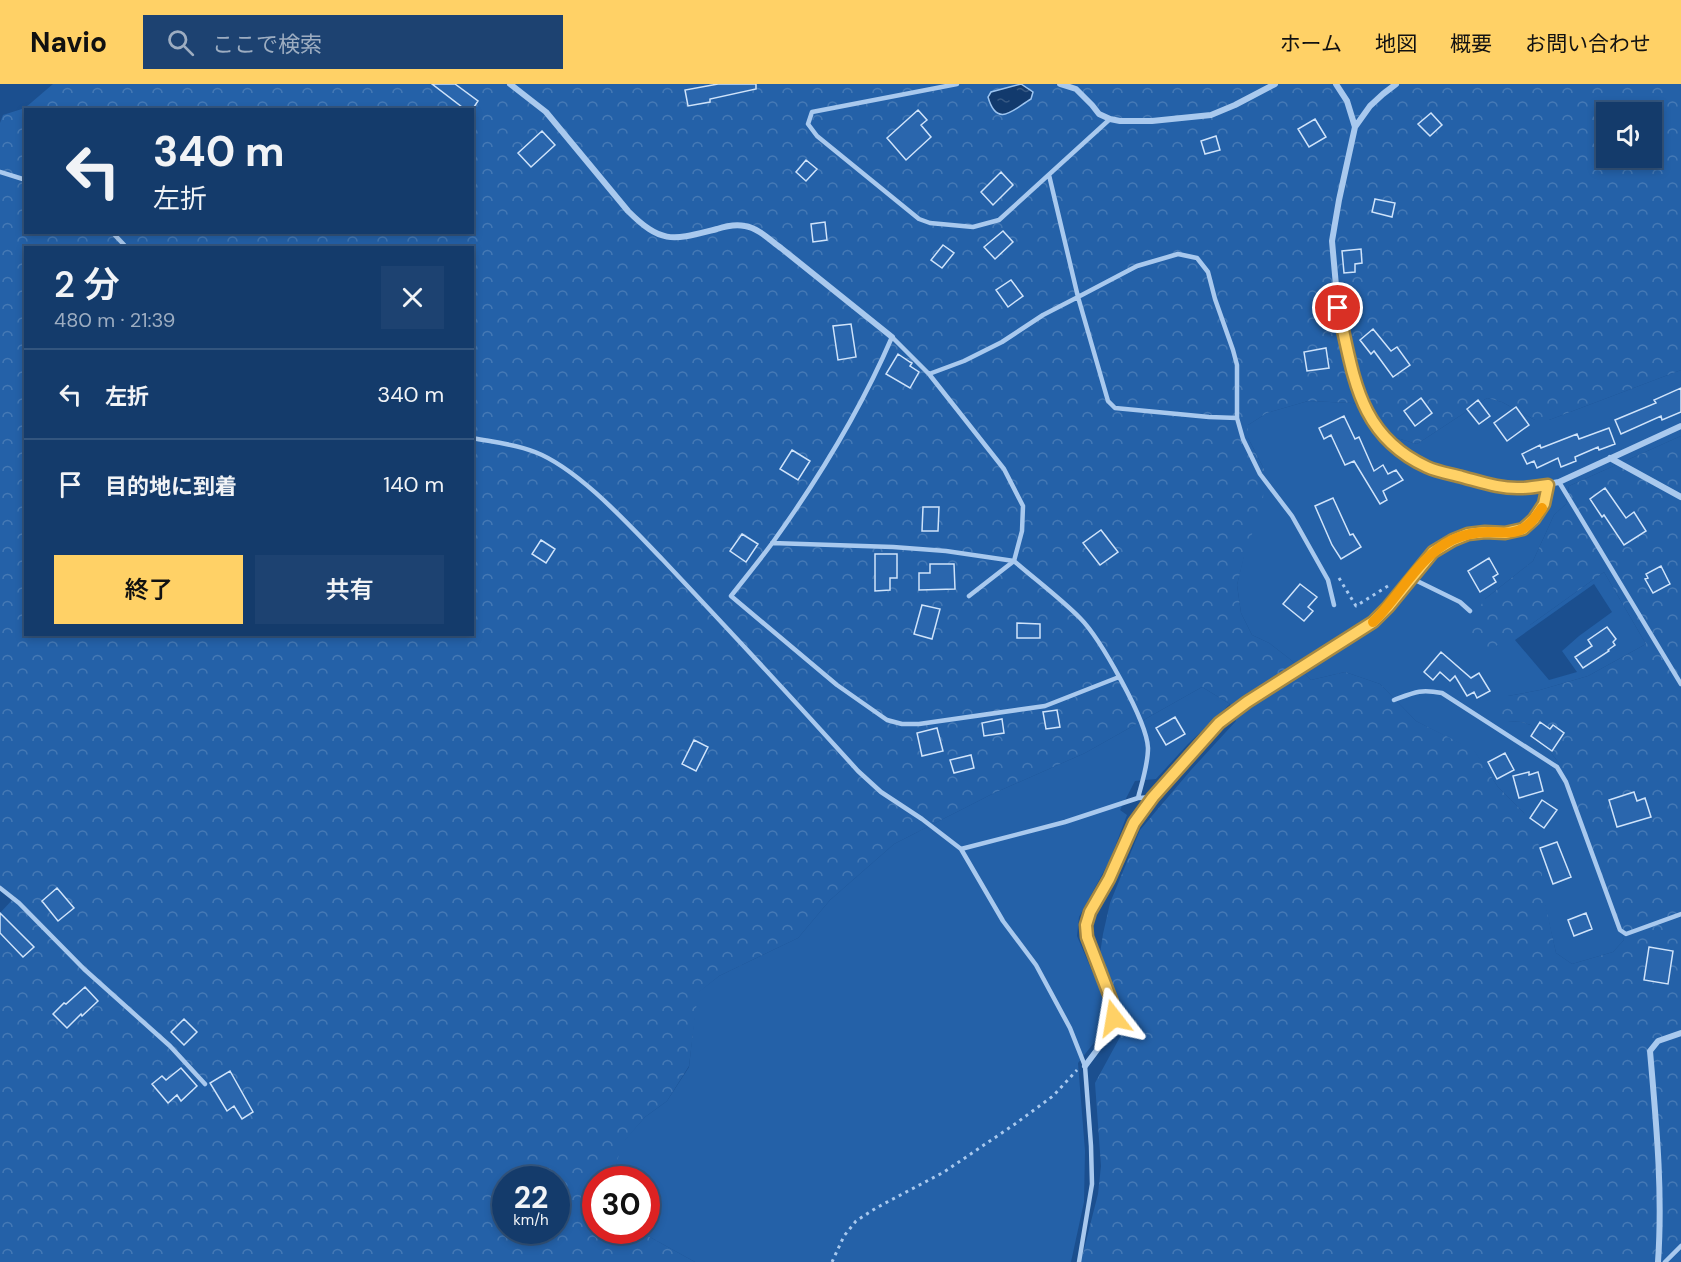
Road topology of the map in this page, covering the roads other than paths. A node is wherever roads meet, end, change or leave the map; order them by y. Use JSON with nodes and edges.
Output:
{"nodes":[{"id":1,"x":510,"y":84,"type":"edge"},
{"id":2,"x":957,"y":84,"type":"edge"},
{"id":3,"x":1060,"y":84,"type":"edge"},
{"id":4,"x":1275,"y":84,"type":"edge"},
{"id":5,"x":1336,"y":84,"type":"edge"},
{"id":6,"x":1396,"y":84,"type":"edge"},
{"id":7,"x":1110,"y":119,"type":"junction"},
{"id":8,"x":1355,"y":127,"type":"junction"},
{"id":9,"x":0,"y":172,"type":"edge"},
{"id":10,"x":1049,"y":175,"type":"junction"},
{"id":11,"x":24,"y":179,"type":"edge"},
{"id":12,"x":114,"y":234,"type":"edge"},
{"id":13,"x":125,"y":246,"type":"edge"},
{"id":14,"x":1078,"y":297,"type":"junction"},
{"id":15,"x":892,"y":337,"type":"junction"},
{"id":16,"x":929,"y":374,"type":"junction"},
{"id":17,"x":1237,"y":418,"type":"junction"},
{"id":18,"x":1681,"y":426,"type":"edge"},
{"id":19,"x":474,"y":438,"type":"edge"},
{"id":20,"x":1610,"y":458,"type":"junction"},
{"id":21,"x":1559,"y":482,"type":"junction"},
{"id":22,"x":1548,"y":485,"type":"junction"},
{"id":23,"x":1681,"y":497,"type":"edge"},
{"id":24,"x":772,"y":543,"type":"junction"},
{"id":25,"x":1014,"y":561,"type":"junction"},
{"id":26,"x":1409,"y":581,"type":"junction"},
{"id":27,"x":969,"y":596,"type":"dead end"},
{"id":28,"x":1334,"y":605,"type":"dead end"},
{"id":29,"x":1470,"y":610,"type":"dead end"},
{"id":30,"x":1119,"y":677,"type":"junction"},
{"id":31,"x":1681,"y":684,"type":"edge"},
{"id":32,"x":1394,"y":700,"type":"dead end"},
{"id":33,"x":1153,"y":797,"type":"junction"},
{"id":34,"x":1138,"y":798,"type":"junction"},
{"id":35,"x":961,"y":849,"type":"junction"},
{"id":36,"x":0,"y":888,"type":"edge"},
{"id":37,"x":1681,"y":915,"type":"edge"},
{"id":38,"x":1681,"y":1033,"type":"edge"},
{"id":39,"x":1084,"y":1064,"type":"junction"},
{"id":40,"x":205,"y":1084,"type":"dead end"},
{"id":41,"x":1681,"y":1246,"type":"edge"},
{"id":42,"x":1079,"y":1262,"type":"edge"},
{"id":43,"x":1658,"y":1262,"type":"edge"},
{"id":44,"x":1665,"y":1262,"type":"edge"}],
"edges":[{"from":1,"to":15,"type":"street"},
{"from":2,"to":10,"type":"lane"},
{"from":3,"to":7,"type":"street"},
{"from":4,"to":7,"type":"street"},
{"from":5,"to":8,"type":"street"},
{"from":6,"to":8,"type":"street"},
{"from":7,"to":10,"type":"lane"},
{"from":8,"to":22,"type":"street"},
{"from":9,"to":11,"type":"lane"},
{"from":10,"to":14,"type":"lane"},
{"from":12,"to":13,"type":"lane"},
{"from":14,"to":16,"type":"lane"},
{"from":14,"to":17,"type":"lane"},
{"from":14,"to":17,"type":"lane"},
{"from":15,"to":16,"type":"lane"},
{"from":15,"to":24,"type":"lane"},
{"from":16,"to":25,"type":"lane"},
{"from":17,"to":28,"type":"lane"},
{"from":18,"to":20,"type":"street"},
{"from":19,"to":35,"type":"lane"},
{"from":20,"to":21,"type":"street"},
{"from":20,"to":23,"type":"street"},
{"from":21,"to":22,"type":"street"},
{"from":21,"to":31,"type":"lane"},
{"from":22,"to":26,"type":"street"},
{"from":24,"to":25,"type":"lane"},
{"from":24,"to":30,"type":"lane"},
{"from":25,"to":27,"type":"lane"},
{"from":25,"to":30,"type":"lane"},
{"from":26,"to":29,"type":"lane"},
{"from":26,"to":33,"type":"street"},
{"from":30,"to":34,"type":"lane"},
{"from":32,"to":37,"type":"lane"},
{"from":33,"to":34,"type":"lane"},
{"from":33,"to":39,"type":"street"},
{"from":34,"to":35,"type":"lane"},
{"from":35,"to":39,"type":"lane"},
{"from":36,"to":40,"type":"lane"},
{"from":38,"to":43,"type":"street"},
{"from":39,"to":42,"type":"lane"},
{"from":41,"to":44,"type":"lane"}]}
